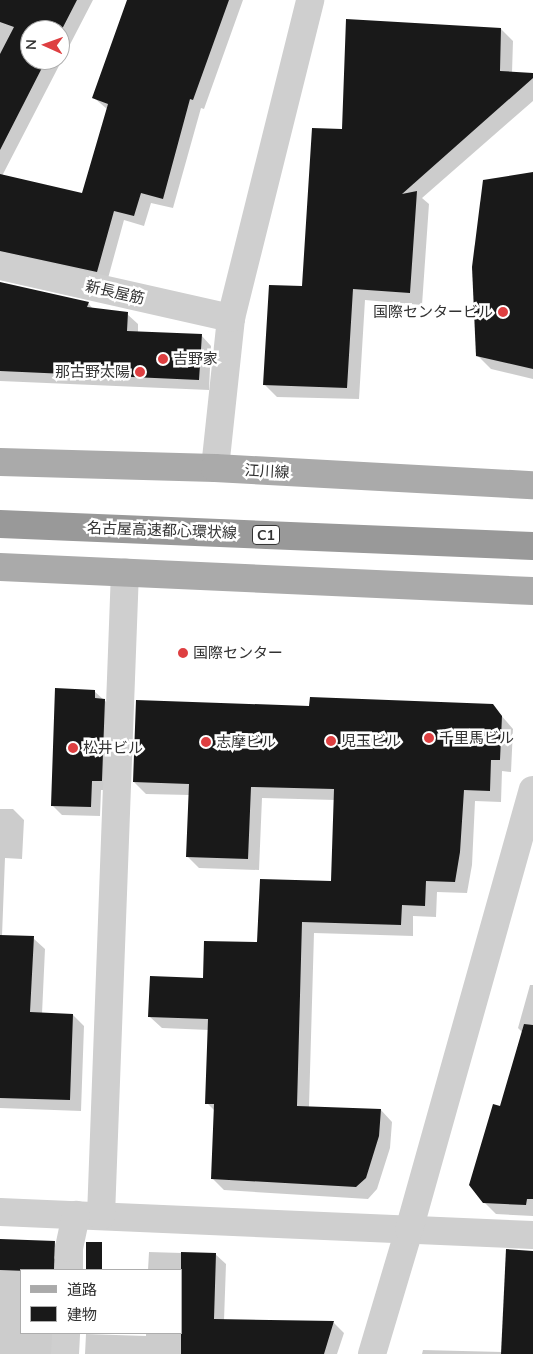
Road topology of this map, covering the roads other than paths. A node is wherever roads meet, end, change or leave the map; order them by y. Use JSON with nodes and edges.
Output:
{"nodes":[{"id":1,"x":310,"y":0,"type":"edge"},
{"id":2,"x":0,"y":266,"type":"edge"},
{"id":3,"x":231,"y":318,"type":"junction"},
{"id":4,"x":0,"y":462,"type":"edge"},
{"id":5,"x":215,"y":468,"type":"junction"},
{"id":6,"x":533,"y":485,"type":"edge"},
{"id":7,"x":0,"y":524,"type":"edge"},
{"id":8,"x":533,"y":546,"type":"edge"},
{"id":9,"x":0,"y":567,"type":"edge"},
{"id":10,"x":125,"y":572,"type":"junction"},
{"id":11,"x":533,"y":591,"type":"edge"},
{"id":12,"x":533,"y":790,"type":"edge"},
{"id":13,"x":0,"y":1212,"type":"edge"},
{"id":14,"x":89,"y":1216,"type":"junction"},
{"id":15,"x":409,"y":1230,"type":"junction"},
{"id":16,"x":533,"y":1235,"type":"edge"},
{"id":17,"x":68,"y":1269,"type":"edge"},
{"id":18,"x":66,"y":1334,"type":"edge"},
{"id":19,"x":65,"y":1354,"type":"edge"},
{"id":20,"x":372,"y":1354,"type":"edge"}],
"edges":[{"from":1,"to":3,"type":"street"},
{"from":2,"to":3,"type":"street","name":"新長屋筋"},
{"from":3,"to":5,"type":"street"},
{"from":4,"to":5,"type":"main road","name":"江川線"},
{"from":5,"to":6,"type":"main road","name":"江川線"},
{"from":7,"to":8,"type":"highway","name":"名古屋高速都心環状線","number":"C1"},
{"from":9,"to":10,"type":"main road"},
{"from":10,"to":11,"type":"main road"},
{"from":10,"to":14,"type":"street"},
{"from":12,"to":15,"type":"street"},
{"from":13,"to":14,"type":"street"},
{"from":14,"to":15,"type":"street"},
{"from":14,"to":17,"type":"street"},
{"from":15,"to":16,"type":"street"},
{"from":15,"to":20,"type":"street"},
{"from":18,"to":19,"type":"street"}]}
